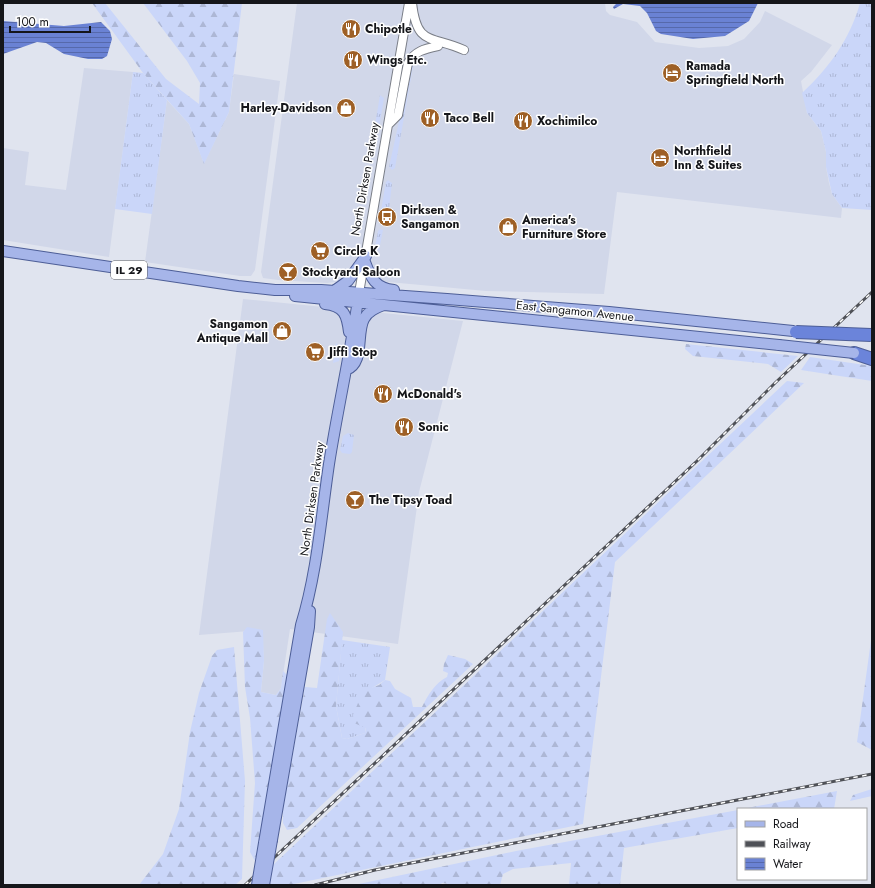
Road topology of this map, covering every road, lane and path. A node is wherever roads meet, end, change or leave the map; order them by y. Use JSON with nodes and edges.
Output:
{"nodes":[{"id":1,"x":410,"y":3,"type":"edge"},
{"id":2,"x":438,"y":46,"type":"dead end"},
{"id":3,"x":464,"y":50,"type":"dead end"},
{"id":4,"x":388,"y":125,"type":"junction"},
{"id":5,"x":3,"y":251,"type":"edge"},
{"id":6,"x":365,"y":259,"type":"junction"},
{"id":7,"x":276,"y":290,"type":"junction"},
{"id":8,"x":334,"y":291,"type":"junction"},
{"id":9,"x":296,"y":296,"type":"junction"},
{"id":10,"x":359,"y":298,"type":"junction"},
{"id":11,"x":447,"y":299,"type":"junction"},
{"id":12,"x":384,"y":305,"type":"junction"},
{"id":13,"x":794,"y":331,"type":"joint"},
{"id":14,"x":871,"y":337,"type":"edge"},
{"id":15,"x":351,"y":340,"type":"junction"},
{"id":16,"x":854,"y":353,"type":"junction"},
{"id":17,"x":872,"y":355,"type":"edge"},
{"id":18,"x":872,"y":359,"type":"edge"},
{"id":19,"x":346,"y":370,"type":"junction"},
{"id":20,"x":268,"y":842,"type":"junction"},
{"id":21,"x":257,"y":885,"type":"edge"},
{"id":22,"x":264,"y":885,"type":"edge"}],
"edges":[{"from":1,"to":3,"type":"street"},
{"from":1,"to":4,"type":"street","name":"North Dirksen Parkway"},
{"from":2,"to":4,"type":"street"},
{"from":4,"to":6,"type":"street","name":"North Dirksen Parkway"},
{"from":5,"to":7,"type":"main road","name":"East Sangamon Avenue","number":"IL 29"},
{"from":6,"to":8,"type":"main road"},
{"from":6,"to":10,"type":"street","name":"North Dirksen Parkway"},
{"from":6,"to":11,"type":"main road"},
{"from":7,"to":8,"type":"main road","name":"East Sangamon Avenue","number":"IL 29"},
{"from":7,"to":9,"type":"main road","name":"East Sangamon Avenue","number":"IL 29"},
{"from":8,"to":10,"type":"main road","name":"East Sangamon Avenue","number":"IL 29"},
{"from":9,"to":10,"type":"main road","name":"East Sangamon Avenue","number":"IL 29"},
{"from":9,"to":15,"type":"main road"},
{"from":10,"to":11,"type":"main road","name":"East Sangamon Avenue"},
{"from":10,"to":12,"type":"main road","name":"East Sangamon Avenue"},
{"from":10,"to":15,"type":"main road","name":"North Dirksen Parkway"},
{"from":11,"to":13,"type":"main road","name":"East Sangamon Avenue"},
{"from":12,"to":16,"type":"main road","name":"East Sangamon Avenue","bridge":true},
{"from":12,"to":19,"type":"main road"},
{"from":13,"to":14,"type":"highway","bridge":true},
{"from":15,"to":19,"type":"main road","name":"North Dirksen Parkway"},
{"from":16,"to":17,"type":"main road","name":"East Sangamon Avenue"},
{"from":16,"to":18,"type":"highway"},
{"from":19,"to":20,"type":"main road","name":"North Dirksen Parkway"},
{"from":20,"to":21,"type":"main road","name":"North Dirksen Parkway","bridge":true},
{"from":20,"to":22,"type":"main road","name":"North Dirksen Parkway","bridge":true}]}
